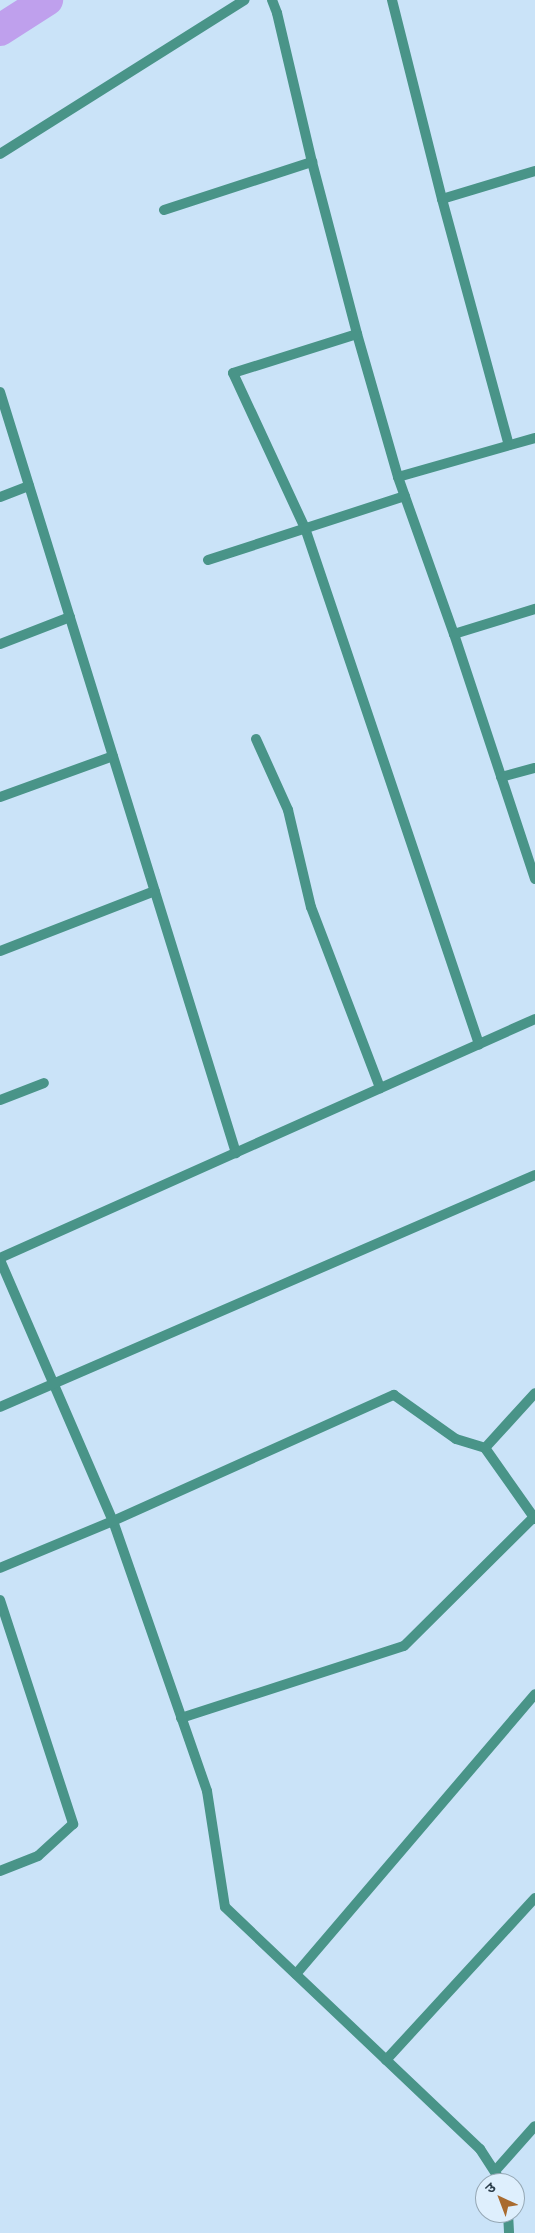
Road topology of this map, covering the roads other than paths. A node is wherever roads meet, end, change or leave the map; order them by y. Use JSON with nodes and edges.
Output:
{"nodes":[{"id":1,"x":245,"y":0,"type":"edge"},
{"id":2,"x":272,"y":0,"type":"edge"},
{"id":3,"x":392,"y":0,"type":"edge"},
{"id":4,"x":0,"y":154,"type":"edge"},
{"id":5,"x":312,"y":162,"type":"junction"},
{"id":6,"x":535,"y":171,"type":"edge"},
{"id":7,"x":442,"y":199,"type":"junction"},
{"id":8,"x":164,"y":210,"type":"dead end"},
{"id":9,"x":357,"y":334,"type":"junction"},
{"id":10,"x":0,"y":392,"type":"edge"},
{"id":11,"x":535,"y":438,"type":"edge"},
{"id":12,"x":510,"y":445,"type":"junction"},
{"id":13,"x":398,"y":477,"type":"junction"},
{"id":14,"x":29,"y":486,"type":"junction"},
{"id":15,"x":405,"y":496,"type":"junction"},
{"id":16,"x":0,"y":497,"type":"edge"},
{"id":17,"x":305,"y":528,"type":"junction"},
{"id":18,"x":208,"y":560,"type":"dead end"},
{"id":19,"x":535,"y":609,"type":"edge"},
{"id":20,"x":70,"y":617,"type":"junction"},
{"id":21,"x":454,"y":634,"type":"junction"},
{"id":22,"x":0,"y":644,"type":"edge"},
{"id":23,"x":256,"y":739,"type":"dead end"},
{"id":24,"x":113,"y":756,"type":"junction"},
{"id":25,"x":535,"y":768,"type":"edge"},
{"id":26,"x":501,"y":777,"type":"junction"},
{"id":27,"x":0,"y":797,"type":"edge"},
{"id":28,"x":535,"y":879,"type":"edge"},
{"id":29,"x":155,"y":891,"type":"junction"},
{"id":30,"x":0,"y":950,"type":"edge"},
{"id":31,"x":535,"y":1019,"type":"edge"},
{"id":32,"x":479,"y":1044,"type":"junction"},
{"id":33,"x":44,"y":1083,"type":"dead end"},
{"id":34,"x":380,"y":1088,"type":"junction"},
{"id":35,"x":0,"y":1100,"type":"edge"},
{"id":36,"x":236,"y":1153,"type":"junction"},
{"id":37,"x":535,"y":1175,"type":"edge"},
{"id":38,"x":0,"y":1259,"type":"edge"},
{"id":39,"x":54,"y":1384,"type":"junction"},
{"id":40,"x":535,"y":1393,"type":"edge"},
{"id":41,"x":0,"y":1407,"type":"edge"},
{"id":42,"x":485,"y":1448,"type":"junction"},
{"id":43,"x":534,"y":1519,"type":"edge"},
{"id":44,"x":113,"y":1521,"type":"junction"},
{"id":45,"x":0,"y":1568,"type":"edge"},
{"id":46,"x":0,"y":1600,"type":"edge"},
{"id":47,"x":535,"y":1694,"type":"edge"},
{"id":48,"x":182,"y":1718,"type":"junction"},
{"id":49,"x":0,"y":1870,"type":"edge"},
{"id":50,"x":535,"y":1898,"type":"edge"},
{"id":51,"x":296,"y":1974,"type":"junction"},
{"id":52,"x":386,"y":2060,"type":"junction"},
{"id":53,"x":535,"y":2126,"type":"edge"},
{"id":54,"x":495,"y":2171,"type":"joint"}],
"edges":[{"from":1,"to":4,"type":"street"},
{"from":2,"to":5,"type":"street"},
{"from":3,"to":7,"type":"street"},
{"from":5,"to":8,"type":"street"},
{"from":5,"to":9,"type":"street"},
{"from":6,"to":7,"type":"street"},
{"from":7,"to":12,"type":"street"},
{"from":9,"to":13,"type":"street"},
{"from":9,"to":17,"type":"street"},
{"from":10,"to":14,"type":"street"},
{"from":11,"to":12,"type":"street"},
{"from":12,"to":13,"type":"street"},
{"from":13,"to":15,"type":"street"},
{"from":14,"to":16,"type":"street"},
{"from":14,"to":20,"type":"street"},
{"from":15,"to":17,"type":"street"},
{"from":15,"to":21,"type":"street"},
{"from":17,"to":18,"type":"street"},
{"from":17,"to":32,"type":"street"},
{"from":19,"to":21,"type":"street"},
{"from":20,"to":22,"type":"street"},
{"from":20,"to":24,"type":"street"},
{"from":21,"to":26,"type":"street"},
{"from":23,"to":34,"type":"street"},
{"from":24,"to":27,"type":"street"},
{"from":24,"to":29,"type":"street"},
{"from":25,"to":26,"type":"street"},
{"from":26,"to":28,"type":"street"},
{"from":29,"to":30,"type":"street"},
{"from":29,"to":36,"type":"street"},
{"from":31,"to":32,"type":"street"},
{"from":32,"to":34,"type":"street"},
{"from":33,"to":35,"type":"street"},
{"from":34,"to":36,"type":"street"},
{"from":36,"to":38,"type":"street"},
{"from":37,"to":39,"type":"street"},
{"from":38,"to":39,"type":"street"},
{"from":39,"to":41,"type":"street"},
{"from":39,"to":44,"type":"street"},
{"from":40,"to":42,"type":"street"},
{"from":42,"to":43,"type":"street"},
{"from":42,"to":44,"type":"street"},
{"from":43,"to":48,"type":"street"},
{"from":44,"to":45,"type":"street"},
{"from":44,"to":48,"type":"street"},
{"from":46,"to":49,"type":"street"},
{"from":47,"to":51,"type":"street"},
{"from":48,"to":51,"type":"street"},
{"from":50,"to":52,"type":"street"},
{"from":51,"to":52,"type":"street"},
{"from":52,"to":54,"type":"street"},
{"from":53,"to":54,"type":"street"}]}
